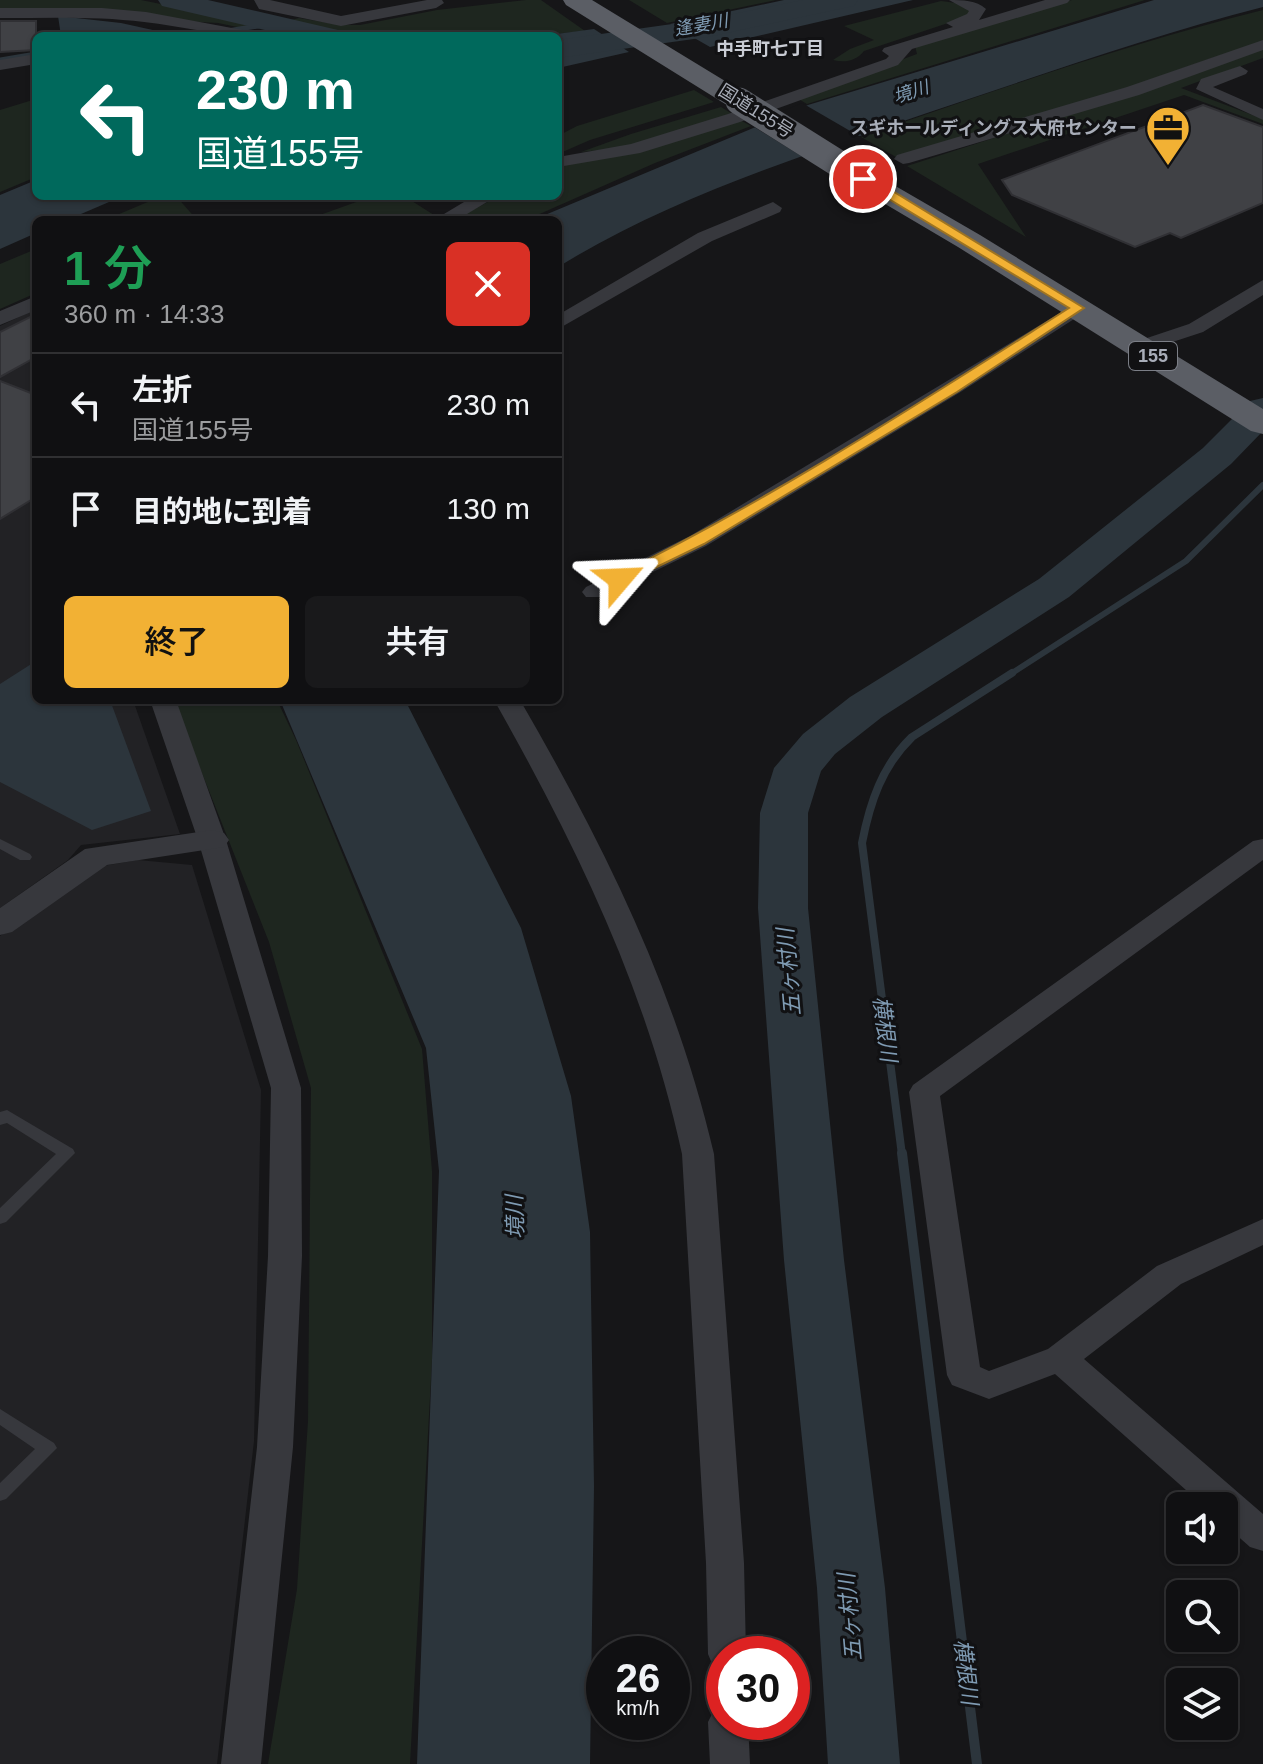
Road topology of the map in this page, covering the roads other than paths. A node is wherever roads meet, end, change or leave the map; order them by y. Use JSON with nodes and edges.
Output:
{"nodes":[{"id":1,"x":262,"y":0,"type":"edge"},
{"id":2,"x":308,"y":0,"type":"edge"},
{"id":3,"x":575,"y":0,"type":"edge"},
{"id":4,"x":607,"y":0,"type":"edge"},
{"id":5,"x":957,"y":0,"type":"edge"},
{"id":6,"x":1062,"y":0,"type":"edge"},
{"id":7,"x":439,"y":2,"type":"edge"},
{"id":8,"x":287,"y":11,"type":"junction"},
{"id":9,"x":0,"y":13,"type":"edge"},
{"id":10,"x":231,"y":32,"type":"edge"},
{"id":11,"x":249,"y":32,"type":"edge"},
{"id":12,"x":1263,"y":45,"type":"edge"},
{"id":13,"x":906,"y":47,"type":"junction"},
{"id":14,"x":884,"y":53,"type":"junction"},
{"id":15,"x":32,"y":60,"type":"edge"},
{"id":16,"x":1263,"y":62,"type":"edge"},
{"id":17,"x":0,"y":65,"type":"edge"},
{"id":18,"x":748,"y":95,"type":"junction"},
{"id":19,"x":1263,"y":115,"type":"edge"},
{"id":20,"x":562,"y":159,"type":"edge"},
{"id":21,"x":562,"y":160,"type":"edge"},
{"id":22,"x":880,"y":166,"type":"junction"},
{"id":23,"x":480,"y":200,"type":"edge"},
{"id":24,"x":773,"y":208,"type":"dead end"},
{"id":25,"x":450,"y":216,"type":"edge"},
{"id":26,"x":1263,"y":286,"type":"edge"},
{"id":27,"x":32,"y":304,"type":"edge"},
{"id":28,"x":1078,"y":308,"type":"junction"},
{"id":29,"x":0,"y":319,"type":"edge"},
{"id":30,"x":562,"y":321,"type":"edge"},
{"id":31,"x":1170,"y":337,"type":"junction"},
{"id":32,"x":1139,"y":347,"type":"junction"},
{"id":33,"x":1247,"y":393,"type":"edge"},
{"id":34,"x":1263,"y":424,"type":"edge"},
{"id":35,"x":594,"y":592,"type":"dead end"},
{"id":36,"x":164,"y":704,"type":"edge"},
{"id":37,"x":509,"y":704,"type":"edge"},
{"id":38,"x":212,"y":840,"type":"junction"},
{"id":39,"x":0,"y":843,"type":"edge"},
{"id":40,"x":1263,"y":847,"type":"edge"},
{"id":41,"x":25,"y":857,"type":"dead end"},
{"id":42,"x":0,"y":924,"type":"edge"},
{"id":43,"x":0,"y":1120,"type":"edge"},
{"id":44,"x":0,"y":1218,"type":"edge"},
{"id":45,"x":1263,"y":1231,"type":"edge"},
{"id":46,"x":1060,"y":1358,"type":"junction"},
{"id":47,"x":0,"y":1416,"type":"edge"},
{"id":48,"x":0,"y":1494,"type":"edge"},
{"id":49,"x":1263,"y":1536,"type":"edge"},
{"id":50,"x":727,"y":1636,"type":"edge"},
{"id":51,"x":729,"y":1740,"type":"edge"},
{"id":52,"x":241,"y":1764,"type":"edge"},
{"id":53,"x":730,"y":1764,"type":"edge"}],
"edges":[{"from":1,"to":8,"type":"street"},
{"from":2,"to":7,"type":"street"},
{"from":3,"to":18,"type":"highway","name":"国道155号","number":"155"},
{"from":4,"to":18,"type":"highway","name":"国道155号","number":"155"},
{"from":5,"to":14,"type":"street"},
{"from":6,"to":13,"type":"street"},
{"from":7,"to":8,"type":"street"},
{"from":8,"to":11,"type":"street"},
{"from":9,"to":10,"type":"street"},
{"from":12,"to":22,"type":"street"},
{"from":13,"to":14,"type":"street"},
{"from":13,"to":21,"type":"street"},
{"from":14,"to":18,"type":"street"},
{"from":15,"to":17,"type":"street"},
{"from":16,"to":19,"type":"street"},
{"from":18,"to":20,"type":"street"},
{"from":18,"to":22,"type":"highway","name":"国道155号","number":"155","bridge":true},
{"from":22,"to":28,"type":"highway","name":"国道155号","number":"155"},
{"from":22,"to":31,"type":"highway","name":"国道155号","number":"155"},
{"from":23,"to":25,"type":"street"},
{"from":24,"to":30,"type":"street"},
{"from":26,"to":31,"type":"street"},
{"from":27,"to":29,"type":"street"},
{"from":28,"to":32,"type":"highway","name":"国道155号","number":"155"},
{"from":28,"to":35,"type":"street"},
{"from":31,"to":32,"type":"street"},
{"from":31,"to":33,"type":"highway","name":"国道155号","number":"155"},
{"from":32,"to":33,"type":"highway","name":"国道155号","number":"155"},
{"from":33,"to":34,"type":"highway","name":"国道155号","number":"155"},
{"from":36,"to":38,"type":"street"},
{"from":37,"to":50,"type":"street"},
{"from":38,"to":42,"type":"street"},
{"from":38,"to":52,"type":"street"},
{"from":39,"to":41,"type":"lane"},
{"from":40,"to":46,"type":"street"},
{"from":43,"to":44,"type":"lane"},
{"from":45,"to":46,"type":"street"},
{"from":46,"to":49,"type":"street"},
{"from":47,"to":48,"type":"lane"},
{"from":51,"to":53,"type":"street"}]}
